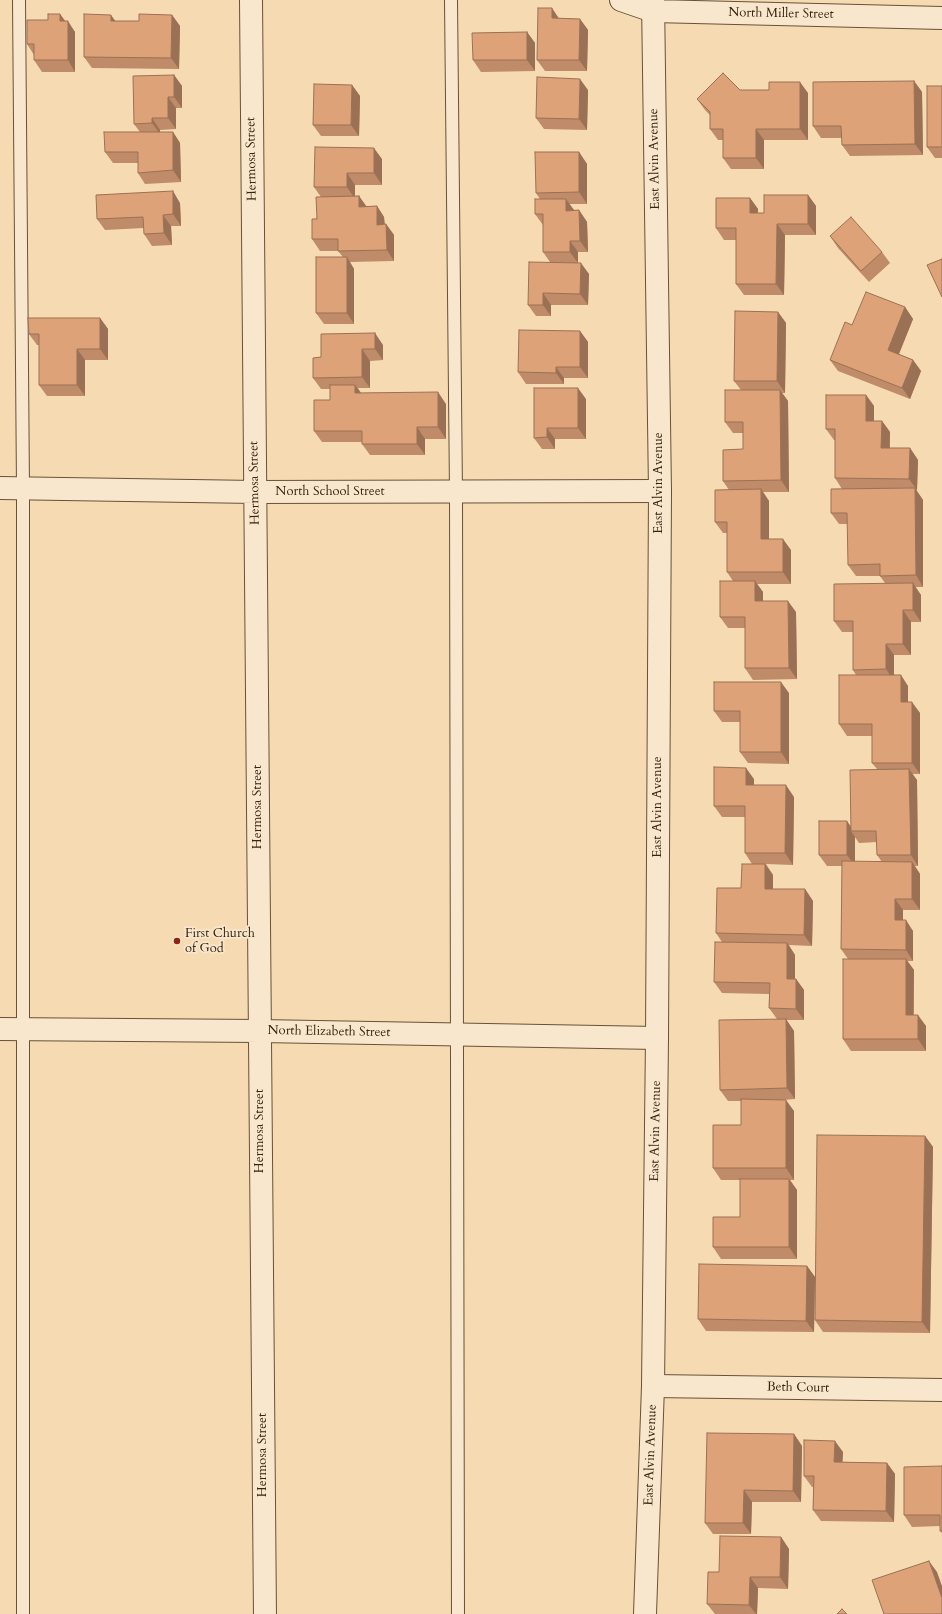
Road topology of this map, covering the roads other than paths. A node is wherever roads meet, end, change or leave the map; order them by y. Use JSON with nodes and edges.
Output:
{"nodes":[{"id":1,"x":19,"y":0,"type":"edge"},
{"id":2,"x":250,"y":0,"type":"edge"},
{"id":3,"x":451,"y":0,"type":"edge"},
{"id":4,"x":622,"y":0,"type":"edge"},
{"id":5,"x":653,"y":5,"type":"edge"},
{"id":6,"x":942,"y":18,"type":"edge"},
{"id":7,"x":0,"y":488,"type":"edge"},
{"id":8,"x":23,"y":488,"type":"junction"},
{"id":9,"x":660,"y":491,"type":"junction"},
{"id":10,"x":255,"y":492,"type":"junction"},
{"id":11,"x":456,"y":492,"type":"junction"},
{"id":12,"x":0,"y":1029,"type":"edge"},
{"id":13,"x":22,"y":1029,"type":"junction"},
{"id":14,"x":260,"y":1030,"type":"junction"},
{"id":15,"x":457,"y":1034,"type":"junction"},
{"id":16,"x":657,"y":1038,"type":"junction"},
{"id":17,"x":653,"y":1386,"type":"junction"},
{"id":18,"x":942,"y":1390,"type":"edge"},
{"id":19,"x":23,"y":1614,"type":"edge"},
{"id":20,"x":265,"y":1614,"type":"edge"},
{"id":21,"x":458,"y":1614,"type":"edge"},
{"id":22,"x":645,"y":1614,"type":"edge"}],
"edges":[{"from":1,"to":8,"type":"lane"},
{"from":2,"to":10,"type":"street","name":"Hermosa Street"},
{"from":3,"to":11,"type":"lane"},
{"from":4,"to":5,"type":"street","name":"North Miller Street"},
{"from":5,"to":6,"type":"street","name":"North Miller Street"},
{"from":5,"to":9,"type":"street","name":"East Alvin Avenue"},
{"from":7,"to":8,"type":"street","name":"North School Street"},
{"from":8,"to":10,"type":"street","name":"North School Street"},
{"from":8,"to":13,"type":"lane"},
{"from":9,"to":11,"type":"street","name":"North School Street"},
{"from":9,"to":16,"type":"street","name":"East Alvin Avenue"},
{"from":10,"to":11,"type":"street","name":"North School Street"},
{"from":10,"to":14,"type":"street","name":"Hermosa Street"},
{"from":11,"to":15,"type":"lane"},
{"from":12,"to":13,"type":"street","name":"North Elizabeth Street"},
{"from":13,"to":14,"type":"street","name":"North Elizabeth Street"},
{"from":13,"to":19,"type":"lane"},
{"from":14,"to":15,"type":"street","name":"North Elizabeth Street"},
{"from":14,"to":20,"type":"street","name":"Hermosa Street"},
{"from":15,"to":16,"type":"street","name":"North Elizabeth Street"},
{"from":15,"to":21,"type":"lane"},
{"from":16,"to":17,"type":"street","name":"East Alvin Avenue"},
{"from":17,"to":18,"type":"street","name":"Beth Court"},
{"from":17,"to":22,"type":"street","name":"East Alvin Avenue"}]}
